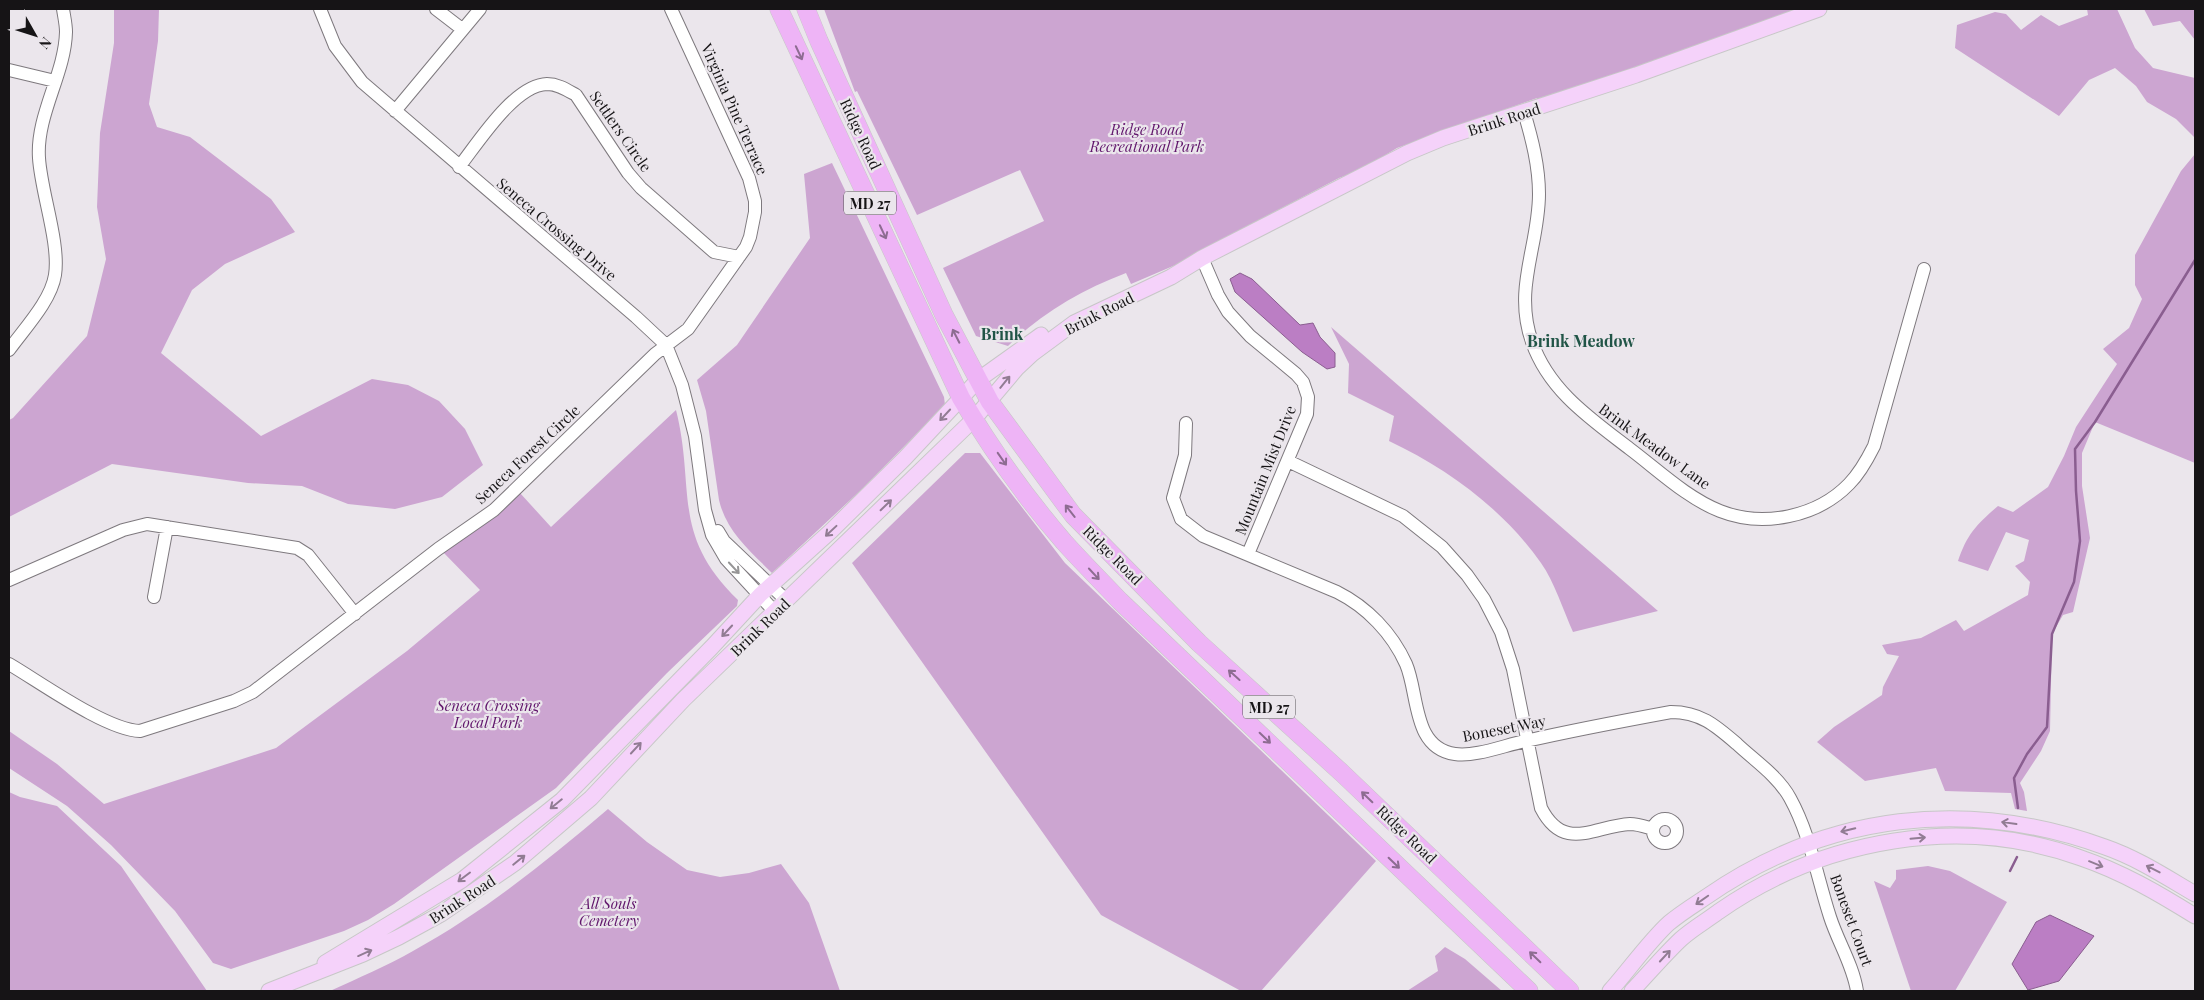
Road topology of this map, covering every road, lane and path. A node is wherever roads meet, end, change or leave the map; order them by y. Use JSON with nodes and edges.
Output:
{"nodes":[{"id":1,"x":63,"y":9,"type":"edge"},
{"id":2,"x":320,"y":9,"type":"edge"},
{"id":3,"x":436,"y":9,"type":"edge"},
{"id":4,"x":480,"y":9,"type":"edge"},
{"id":5,"x":671,"y":9,"type":"edge"},
{"id":6,"x":779,"y":9,"type":"edge"},
{"id":7,"x":806,"y":9,"type":"edge"},
{"id":8,"x":1819,"y":9,"type":"edge"},
{"id":9,"x":462,"y":29,"type":"junction"},
{"id":10,"x":9,"y":70,"type":"edge"},
{"id":11,"x":55,"y":81,"type":"junction"},
{"id":12,"x":395,"y":111,"type":"junction"},
{"id":13,"x":1524,"y":112,"type":"junction"},
{"id":14,"x":459,"y":167,"type":"junction"},
{"id":15,"x":739,"y":257,"type":"junction"},
{"id":16,"x":1202,"y":258,"type":"junction"},
{"id":17,"x":1924,"y":269,"type":"dead end"},
{"id":18,"x":666,"y":346,"type":"junction"},
{"id":19,"x":9,"y":350,"type":"edge"},
{"id":20,"x":978,"y":380,"type":"junction"},
{"id":21,"x":961,"y":398,"type":"junction"},
{"id":22,"x":990,"y":402,"type":"junction"},
{"id":23,"x":974,"y":419,"type":"junction"},
{"id":24,"x":1186,"y":423,"type":"dead end"},
{"id":25,"x":1288,"y":461,"type":"junction"},
{"id":26,"x":167,"y":527,"type":"junction"},
{"id":27,"x":1248,"y":554,"type":"junction"},
{"id":28,"x":9,"y":580,"type":"edge"},
{"id":29,"x":765,"y":591,"type":"junction"},
{"id":30,"x":154,"y":597,"type":"dead end"},
{"id":31,"x":787,"y":601,"type":"junction"},
{"id":32,"x":775,"y":612,"type":"junction"},
{"id":33,"x":355,"y":614,"type":"junction"},
{"id":34,"x":9,"y":664,"type":"edge"},
{"id":35,"x":1526,"y":740,"type":"junction"},
{"id":36,"x":1653,"y":829,"type":"dead end"},
{"id":37,"x":1807,"y":842,"type":"junction"},
{"id":38,"x":1814,"y":861,"type":"junction"},
{"id":39,"x":2195,"y":894,"type":"edge"},
{"id":40,"x":2195,"y":916,"type":"edge"},
{"id":41,"x":304,"y":978,"type":"junction"},
{"id":42,"x":268,"y":991,"type":"edge"},
{"id":43,"x":1529,"y":991,"type":"edge"},
{"id":44,"x":1570,"y":991,"type":"edge"},
{"id":45,"x":1610,"y":991,"type":"edge"},
{"id":46,"x":1632,"y":991,"type":"edge"},
{"id":47,"x":1857,"y":991,"type":"edge"}],
"edges":[{"from":1,"to":11,"type":"street"},
{"from":2,"to":12,"type":"street","name":"Seneca Crossing Drive"},
{"from":3,"to":9,"type":"street"},
{"from":4,"to":9,"type":"street"},
{"from":5,"to":15,"type":"street","name":"Virginia Pine Terrace"},
{"from":6,"to":21,"type":"highway","name":"Ridge Road","number":"MD 27","one_way":true},
{"from":20,"to":7,"type":"highway","name":"Ridge Road","number":"MD 27","one_way":true},
{"from":8,"to":13,"type":"main road","name":"Brink Road"},
{"from":9,"to":12,"type":"street"},
{"from":10,"to":11,"type":"street"},
{"from":11,"to":19,"type":"street"},
{"from":12,"to":14,"type":"street","name":"Seneca Crossing Drive"},
{"from":13,"to":16,"type":"main road","name":"Brink Road"},
{"from":13,"to":17,"type":"street","name":"Brink Meadow Lane"},
{"from":14,"to":15,"type":"street","name":"Settlers Circle"},
{"from":14,"to":18,"type":"street","name":"Seneca Crossing Drive"},
{"from":15,"to":18,"type":"street","name":"Virginia Pine Terrace"},
{"from":16,"to":20,"type":"main road","name":"Brink Road"},
{"from":22,"to":16,"type":"main road","name":"Brink Road","one_way":true},
{"from":16,"to":25,"type":"street","name":"Mountain Mist Drive"},
{"from":18,"to":29,"type":"street","name":"Seneca Crossing Drive"},
{"from":18,"to":33,"type":"street","name":"Seneca Forest Circle"},
{"from":20,"to":21,"type":"main road","name":"Brink Road"},
{"from":20,"to":22,"type":"highway","name":"Ridge Road","number":"MD 27"},
{"from":21,"to":23,"type":"highway","name":"Ridge Road","number":"MD 27"},
{"from":21,"to":29,"type":"main road","name":"Brink Road","one_way":true},
{"from":22,"to":23,"type":"main road","name":"Brink Road"},
{"from":44,"to":22,"type":"highway","name":"Ridge Road","number":"MD 27","one_way":true},
{"from":31,"to":23,"type":"main road","name":"Brink Road","one_way":true},
{"from":23,"to":43,"type":"highway","name":"Ridge Road","number":"MD 27","one_way":true},
{"from":24,"to":27,"type":"street","name":"Boneset Way"},
{"from":25,"to":27,"type":"street","name":"Mountain Mist Drive"},
{"from":25,"to":35,"type":"street"},
{"from":26,"to":28,"type":"street"},
{"from":26,"to":30,"type":"street"},
{"from":26,"to":33,"type":"street"},
{"from":27,"to":35,"type":"street","name":"Boneset Way"},
{"from":29,"to":31,"type":"street","name":"Seneca Crossing Drive"},
{"from":29,"to":32,"type":"street","name":"Seneca Crossing Drive"},
{"from":29,"to":41,"type":"main road","name":"Brink Road","one_way":true},
{"from":31,"to":32,"type":"main road","name":"Brink Road"},
{"from":41,"to":32,"type":"main road","name":"Brink Road","one_way":true},
{"from":33,"to":34,"type":"street","name":"Seneca Forest Circle"},
{"from":35,"to":36,"type":"street"},
{"from":35,"to":37,"type":"street","name":"Boneset Way"},
{"from":37,"to":38,"type":"street","name":"Boneset Way"},
{"from":39,"to":37,"type":"main road","one_way":true},
{"from":37,"to":45,"type":"main road","one_way":true},
{"from":38,"to":40,"type":"main road","one_way":true},
{"from":46,"to":38,"type":"main road","one_way":true},
{"from":38,"to":47,"type":"street","name":"Boneset Court"},
{"from":41,"to":42,"type":"main road","name":"Brink Road"}]}
